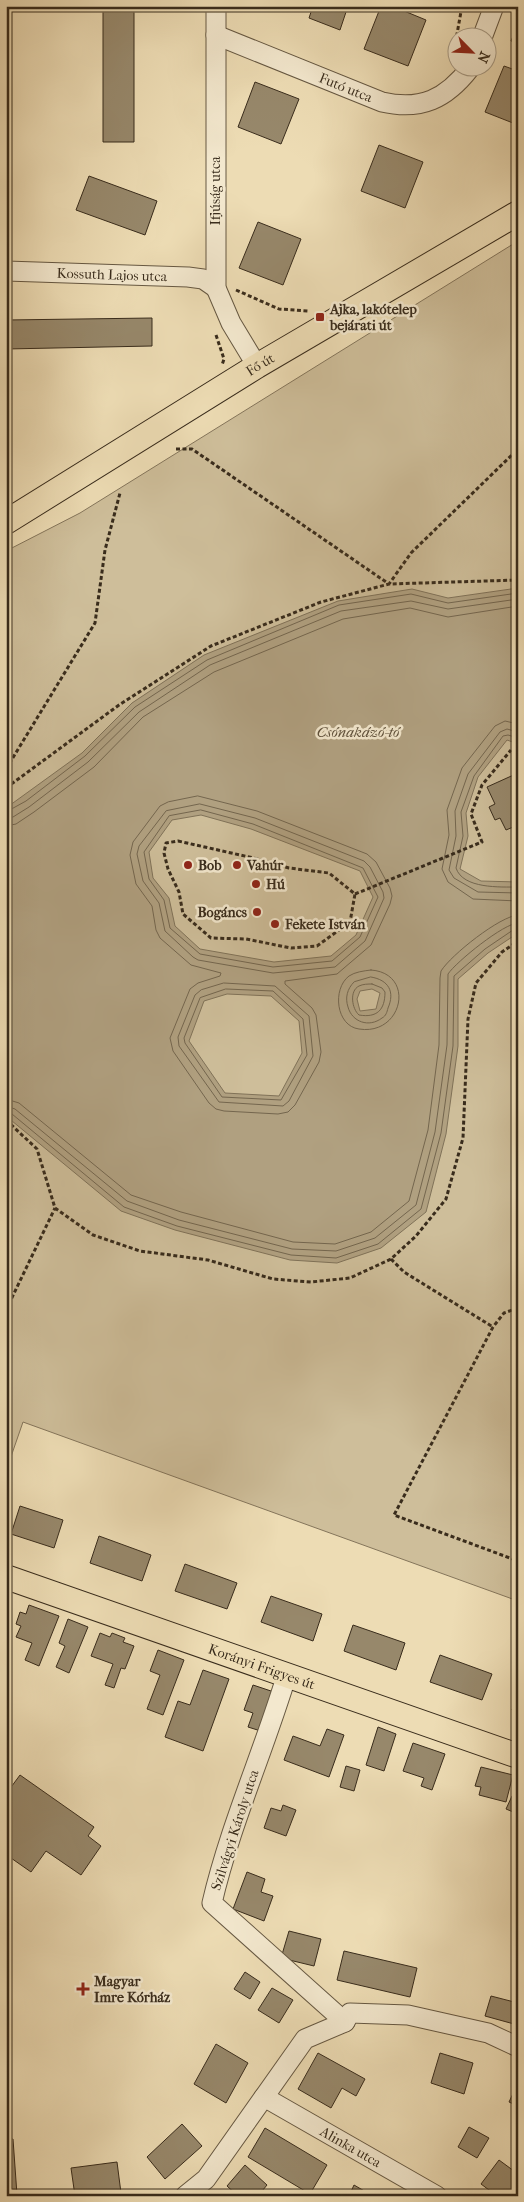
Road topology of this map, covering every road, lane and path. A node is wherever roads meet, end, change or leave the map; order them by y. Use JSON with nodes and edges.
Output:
{"nodes":[{"id":1,"x":216,"y":6,"type":"edge"},
{"id":2,"x":462,"y":6,"type":"edge"},
{"id":3,"x":494,"y":6,"type":"edge"},
{"id":4,"x":458,"y":28,"type":"edge"},
{"id":5,"x":486,"y":28,"type":"edge"},
{"id":6,"x":216,"y":35,"type":"junction"},
{"id":7,"x":462,"y":78,"type":"edge"},
{"id":8,"x":518,"y":213,"type":"edge"},
{"id":9,"x":6,"y":272,"type":"edge"},
{"id":10,"x":216,"y":288,"type":"junction"},
{"id":11,"x":257,"y":366,"type":"junction"},
{"id":12,"x":176,"y":449,"type":"dead end"},
{"id":13,"x":518,"y":449,"type":"edge"},
{"id":14,"x":120,"y":493,"type":"dead end"},
{"id":15,"x":6,"y":522,"type":"edge"},
{"id":16,"x":518,"y":580,"type":"edge"},
{"id":17,"x":388,"y":584,"type":"junction"},
{"id":18,"x":511,"y":750,"type":"dead end"},
{"id":19,"x":6,"y":769,"type":"edge"},
{"id":20,"x":6,"y":788,"type":"edge"},
{"id":21,"x":354,"y":894,"type":"junction"},
{"id":22,"x":518,"y":941,"type":"edge"},
{"id":23,"x":6,"y":1120,"type":"edge"},
{"id":24,"x":55,"y":1208,"type":"junction"},
{"id":25,"x":391,"y":1259,"type":"junction"},
{"id":26,"x":518,"y":1308,"type":"edge"},
{"id":27,"x":6,"y":1310,"type":"edge"},
{"id":28,"x":493,"y":1327,"type":"junction"},
{"id":29,"x":518,"y":1561,"type":"edge"},
{"id":30,"x":6,"y":1577,"type":"edge"},
{"id":31,"x":287,"y":1674,"type":"junction"},
{"id":32,"x":518,"y":1756,"type":"edge"},
{"id":33,"x":345,"y":2022,"type":"junction"},
{"id":34,"x":518,"y":2047,"type":"edge"},
{"id":35,"x":264,"y":2097,"type":"junction"},
{"id":36,"x":185,"y":2196,"type":"edge"},
{"id":37,"x":437,"y":2196,"type":"edge"}],
"edges":[{"from":1,"to":6,"type":"street","name":"Ifjúság utca"},
{"from":2,"to":4,"type":"path"},
{"from":3,"to":5,"type":"street"},
{"from":6,"to":7,"type":"street","name":"Futó utca"},
{"from":6,"to":10,"type":"street","name":"Ifjúság utca"},
{"from":8,"to":11,"type":"main road","name":"Fő út"},
{"from":9,"to":10,"type":"street","name":"Kossuth Lajos utca"},
{"from":10,"to":11,"type":"street","name":"Ifjúság utca"},
{"from":11,"to":15,"type":"main road","name":"Fő út"},
{"from":12,"to":17,"type":"path"},
{"from":13,"to":17,"type":"path"},
{"from":14,"to":19,"type":"path"},
{"from":16,"to":17,"type":"path"},
{"from":17,"to":20,"type":"path"},
{"from":18,"to":21,"type":"path"},
{"from":21,"to":21,"type":"path"},
{"from":22,"to":25,"type":"path"},
{"from":23,"to":24,"type":"path"},
{"from":24,"to":25,"type":"path"},
{"from":24,"to":27,"type":"path"},
{"from":25,"to":28,"type":"path"},
{"from":26,"to":28,"type":"path"},
{"from":28,"to":29,"type":"path"},
{"from":30,"to":31,"type":"main road","name":"Korányi Frigyes út"},
{"from":31,"to":32,"type":"main road","name":"Korányi Frigyes út"},
{"from":31,"to":33,"type":"street","name":"Szilvágyi Károly utca"},
{"from":33,"to":34,"type":"street"},
{"from":33,"to":35,"type":"street"},
{"from":35,"to":36,"type":"street"},
{"from":35,"to":37,"type":"street","name":"Alinka utca"}]}
